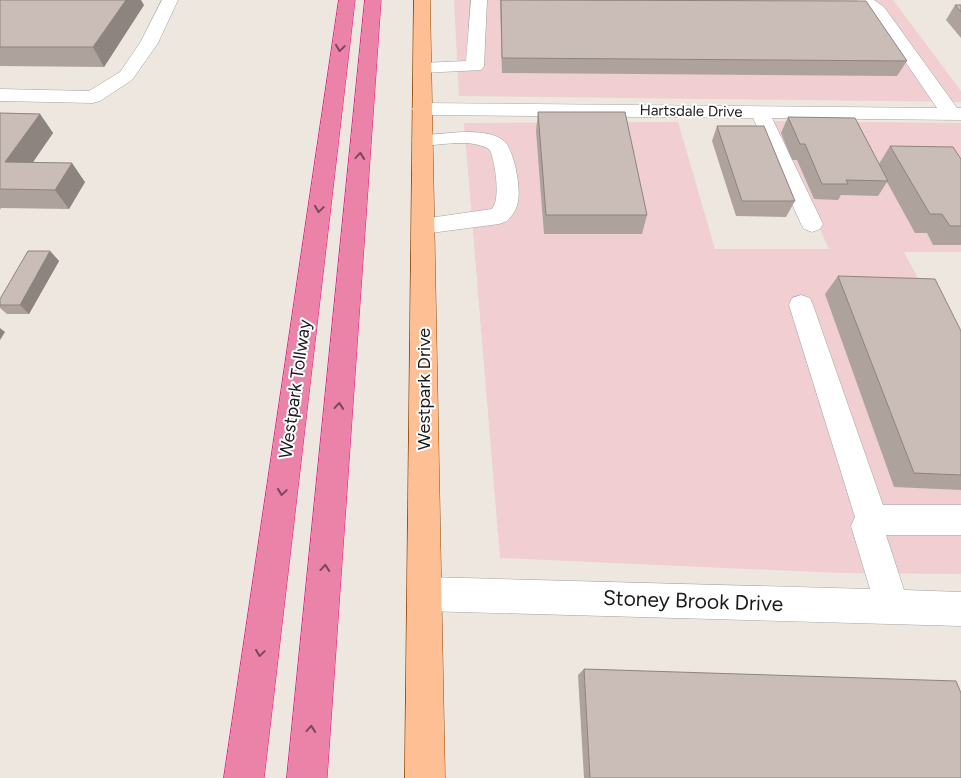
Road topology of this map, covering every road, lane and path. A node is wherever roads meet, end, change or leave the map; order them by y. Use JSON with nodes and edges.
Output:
{"nodes":[{"id":1,"x":170,"y":0,"type":"edge"},
{"id":2,"x":347,"y":0,"type":"edge"},
{"id":3,"x":373,"y":0,"type":"edge"},
{"id":4,"x":422,"y":0,"type":"edge"},
{"id":5,"x":479,"y":0,"type":"edge"},
{"id":6,"x":864,"y":0,"type":"edge"},
{"id":7,"x":422,"y":68,"type":"junction"},
{"id":8,"x":0,"y":96,"type":"edge"},
{"id":9,"x":422,"y":109,"type":"junction"},
{"id":10,"x":760,"y":112,"type":"junction"},
{"id":11,"x":956,"y":114,"type":"edge"},
{"id":12,"x":422,"y":140,"type":"junction"},
{"id":13,"x":812,"y":224,"type":"dead end"},
{"id":14,"x":423,"y":226,"type":"junction"},
{"id":15,"x":801,"y":305,"type":"dead end"},
{"id":16,"x":872,"y":520,"type":"junction"},
{"id":17,"x":961,"y":520,"type":"edge"},
{"id":18,"x":424,"y":594,"type":"junction"},
{"id":19,"x":892,"y":607,"type":"junction"},
{"id":20,"x":961,"y":608,"type":"edge"},
{"id":21,"x":244,"y":778,"type":"edge"},
{"id":22,"x":307,"y":778,"type":"edge"},
{"id":23,"x":426,"y":778,"type":"edge"}],
"edges":[{"from":1,"to":8,"type":"street"},
{"from":2,"to":21,"type":"highway","name":"Westpark Tollway","one_way":true},
{"from":22,"to":3,"type":"highway","one_way":true},
{"from":4,"to":7,"type":"main road","name":"Westpark Drive"},
{"from":5,"to":7,"type":"street"},
{"from":6,"to":11,"type":"street"},
{"from":7,"to":9,"type":"main road","name":"Westpark Drive"},
{"from":9,"to":10,"type":"street","name":"Hartsdale Drive"},
{"from":9,"to":12,"type":"main road","name":"Westpark Drive"},
{"from":10,"to":11,"type":"street","name":"Hartsdale Drive"},
{"from":10,"to":13,"type":"street"},
{"from":12,"to":14,"type":"main road","name":"Westpark Drive"},
{"from":12,"to":14,"type":"street"},
{"from":14,"to":18,"type":"main road","name":"Westpark Drive"},
{"from":15,"to":16,"type":"street"},
{"from":16,"to":17,"type":"street"},
{"from":16,"to":19,"type":"street"},
{"from":18,"to":19,"type":"street","name":"Stoney Brook Drive"},
{"from":18,"to":23,"type":"main road","name":"Westpark Drive"},
{"from":19,"to":20,"type":"street","name":"Stoney Brook Drive"}]}
